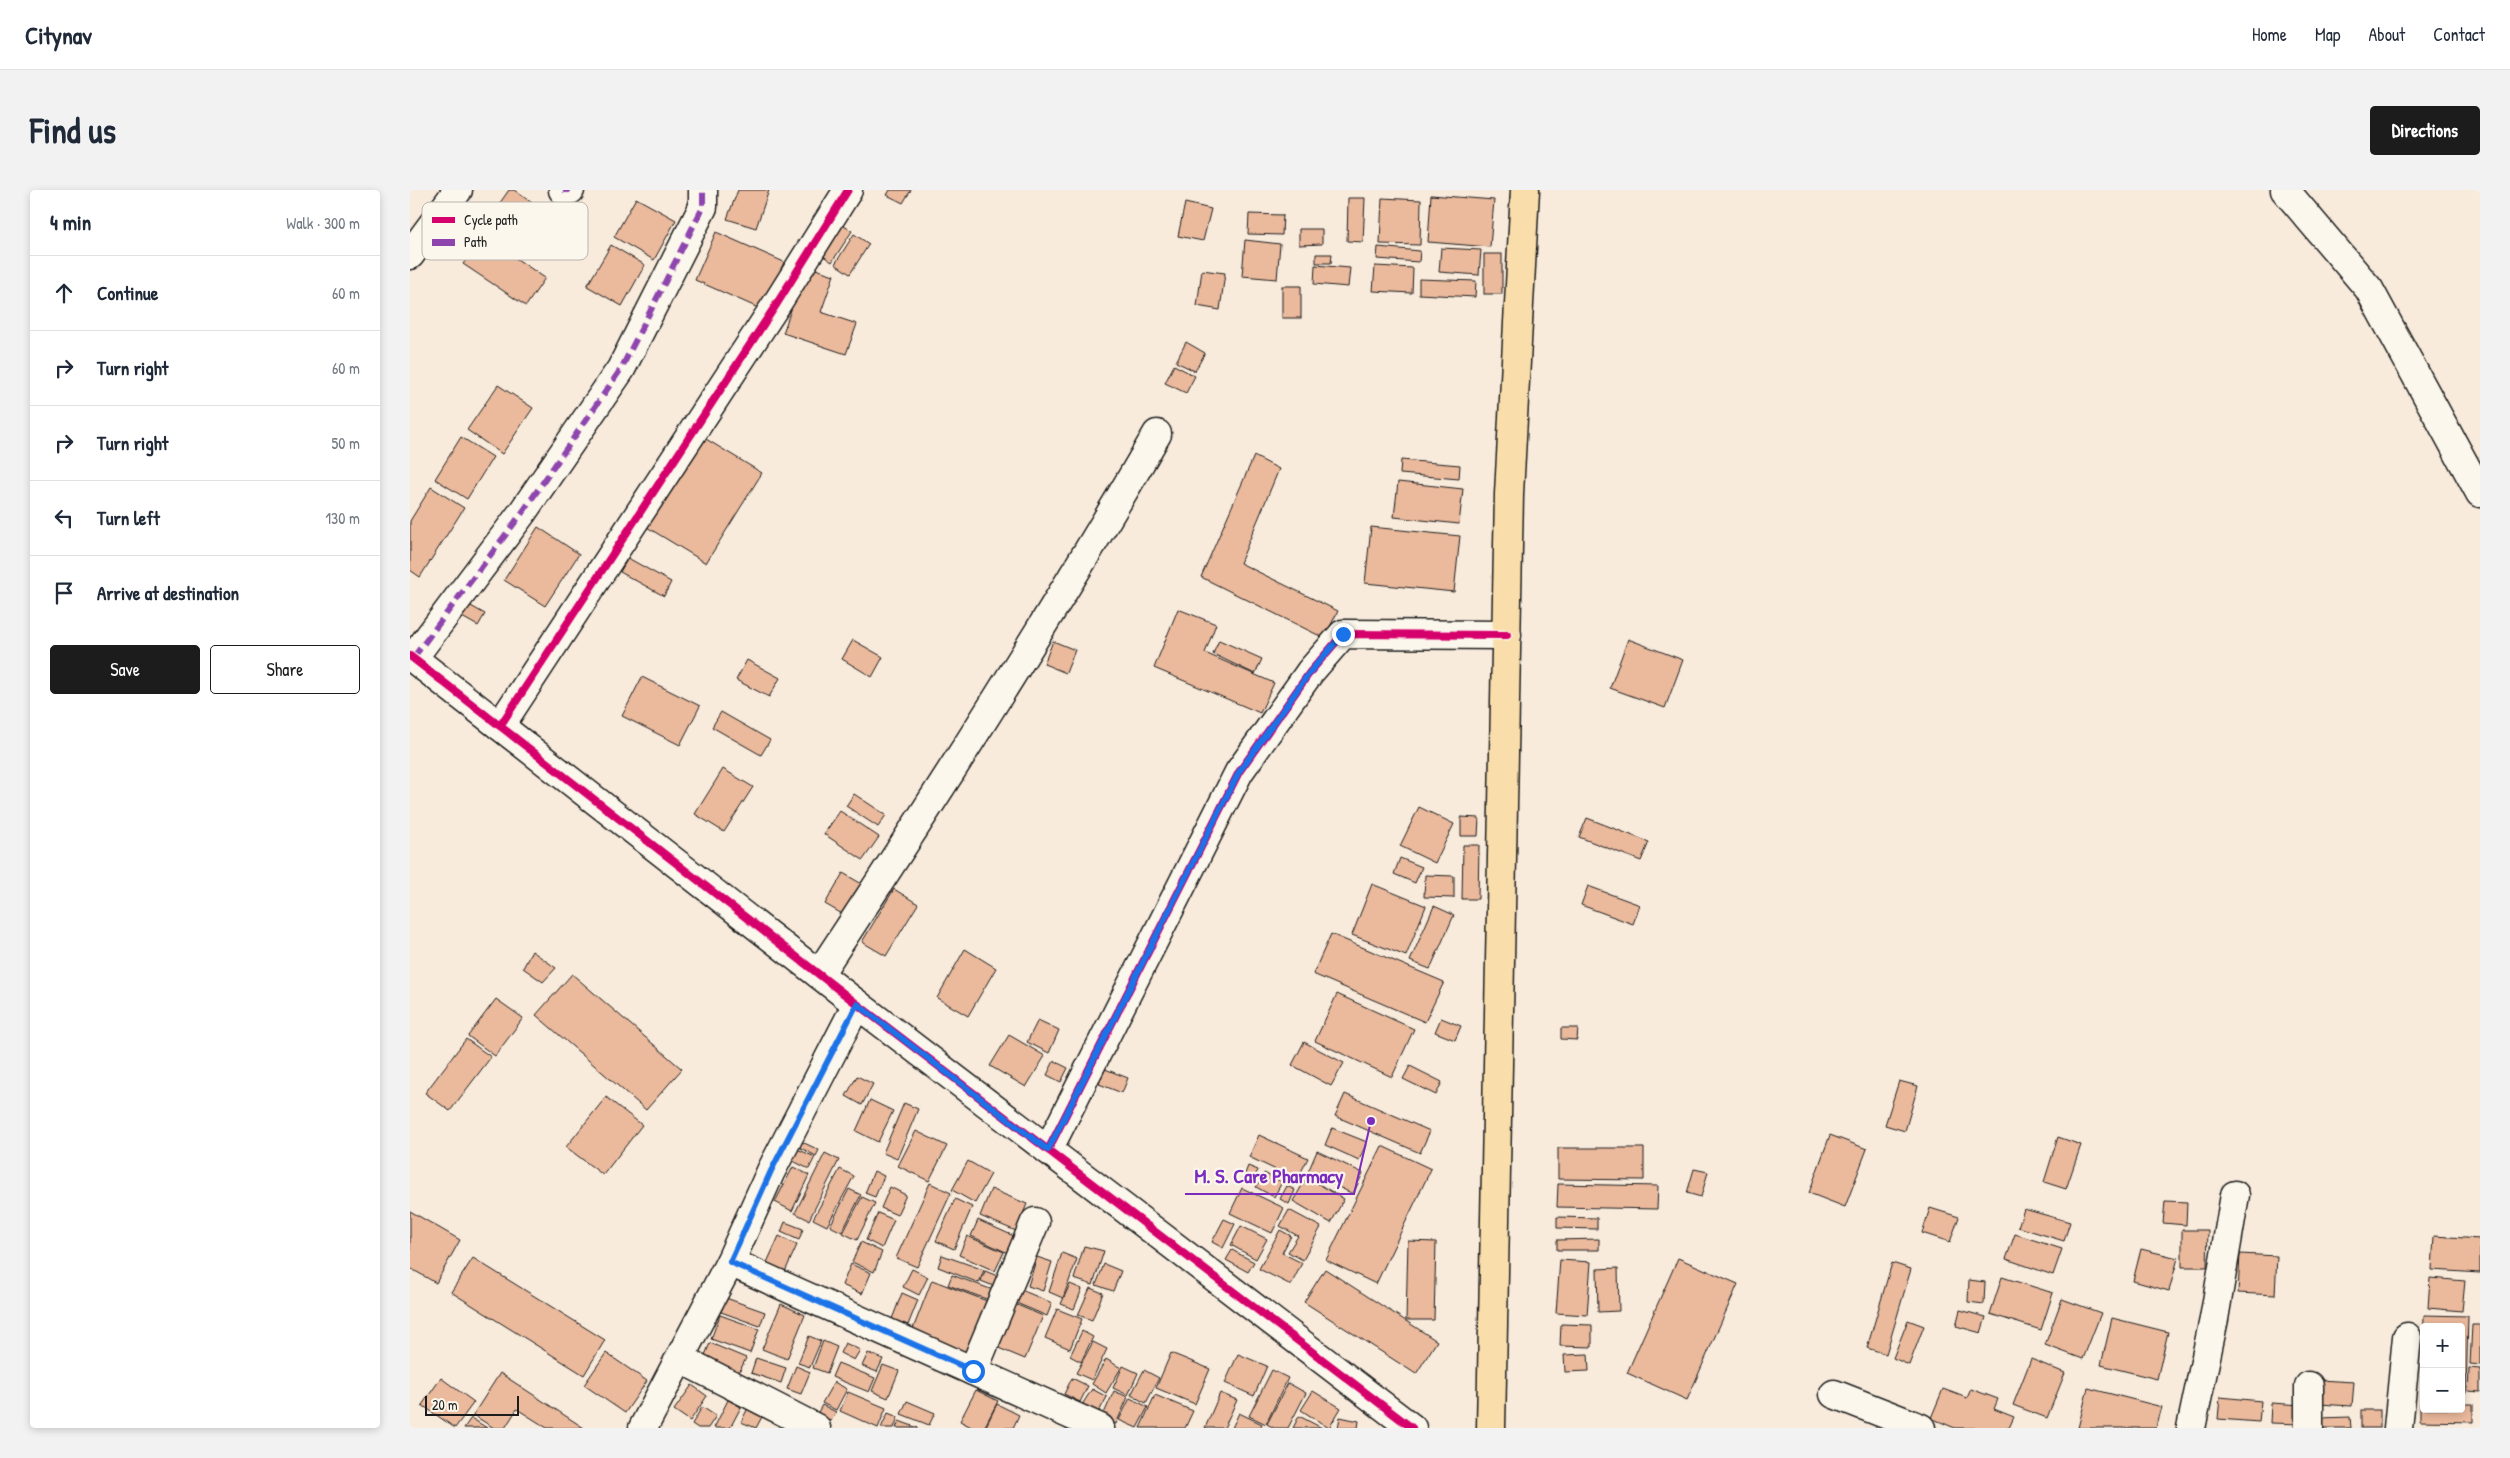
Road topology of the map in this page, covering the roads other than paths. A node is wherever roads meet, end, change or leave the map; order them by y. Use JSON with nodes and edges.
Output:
{"nodes":[{"id":1,"x":458,"y":190,"type":"edge"},
{"id":2,"x":563,"y":190,"type":"edge"},
{"id":3,"x":570,"y":190,"type":"edge"},
{"id":4,"x":703,"y":190,"type":"edge"},
{"id":5,"x":848,"y":190,"type":"edge"},
{"id":6,"x":1526,"y":190,"type":"edge"},
{"id":7,"x":2285,"y":190,"type":"edge"},
{"id":8,"x":449,"y":202,"type":"edge"},
{"id":9,"x":422,"y":239,"type":"edge"},
{"id":10,"x":410,"y":255,"type":"edge"},
{"id":11,"x":1157,"y":434,"type":"dead end"},
{"id":12,"x":2480,"y":493,"type":"edge"},
{"id":13,"x":1507,"y":635,"type":"junction"},
{"id":14,"x":411,"y":657,"type":"edge"},
{"id":15,"x":500,"y":726,"type":"junction"},
{"id":16,"x":819,"y":974,"type":"junction"},
{"id":17,"x":857,"y":1004,"type":"junction"},
{"id":18,"x":1048,"y":1150,"type":"junction"},
{"id":19,"x":2235,"y":1195,"type":"dead end"},
{"id":20,"x":1035,"y":1222,"type":"dead end"},
{"id":21,"x":730,"y":1262,"type":"junction"},
{"id":22,"x":2407,"y":1337,"type":"dead end"},
{"id":23,"x":681,"y":1360,"type":"junction"},
{"id":24,"x":973,"y":1371,"type":"junction"},
{"id":25,"x":2309,"y":1386,"type":"dead end"},
{"id":26,"x":1834,"y":1394,"type":"dead end"},
{"id":27,"x":643,"y":1428,"type":"edge"},
{"id":28,"x":816,"y":1428,"type":"edge"},
{"id":29,"x":1100,"y":1428,"type":"edge"},
{"id":30,"x":1412,"y":1428,"type":"edge"},
{"id":31,"x":1490,"y":1428,"type":"edge"},
{"id":32,"x":1921,"y":1428,"type":"edge"},
{"id":33,"x":2191,"y":1428,"type":"edge"},
{"id":34,"x":2310,"y":1428,"type":"edge"},
{"id":35,"x":2398,"y":1428,"type":"edge"}],
"edges":[{"from":1,"to":8,"type":"street"},
{"from":2,"to":3,"type":"street"},
{"from":4,"to":14,"type":"street"},
{"from":5,"to":15,"type":"street"},
{"from":6,"to":13,"type":"main road"},
{"from":7,"to":12,"type":"street"},
{"from":9,"to":10,"type":"street"},
{"from":11,"to":16,"type":"street"},
{"from":13,"to":18,"type":"street"},
{"from":13,"to":31,"type":"main road"},
{"from":14,"to":15,"type":"street"},
{"from":15,"to":16,"type":"street"},
{"from":16,"to":17,"type":"street"},
{"from":17,"to":18,"type":"street"},
{"from":17,"to":21,"type":"street"},
{"from":18,"to":30,"type":"street"},
{"from":19,"to":33,"type":"street"},
{"from":20,"to":24,"type":"street"},
{"from":21,"to":23,"type":"street"},
{"from":21,"to":24,"type":"street"},
{"from":22,"to":35,"type":"street"},
{"from":23,"to":27,"type":"street"},
{"from":23,"to":28,"type":"street"},
{"from":24,"to":29,"type":"street"},
{"from":25,"to":34,"type":"street"},
{"from":26,"to":32,"type":"street"}]}
